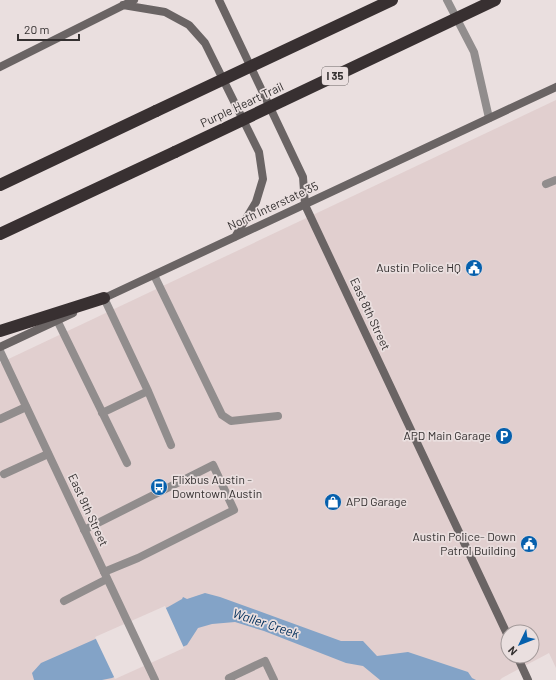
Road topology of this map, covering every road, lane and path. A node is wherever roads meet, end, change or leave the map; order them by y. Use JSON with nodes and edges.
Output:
{"nodes":[{"id":1,"x":134,"y":0,"type":"edge"},
{"id":2,"x":219,"y":0,"type":"edge"},
{"id":3,"x":392,"y":0,"type":"edge"},
{"id":4,"x":447,"y":0,"type":"edge"},
{"id":5,"x":494,"y":0,"type":"edge"},
{"id":6,"x":123,"y":5,"type":"junction"},
{"id":7,"x":0,"y":67,"type":"edge"},
{"id":8,"x":556,"y":87,"type":"edge"},
{"id":9,"x":489,"y":118,"type":"junction"},
{"id":10,"x":556,"y":180,"type":"edge"},
{"id":11,"x":546,"y":184,"type":"dead end"},
{"id":12,"x":0,"y":185,"type":"edge"},
{"id":13,"x":305,"y":204,"type":"junction"},
{"id":14,"x":0,"y":234,"type":"edge"},
{"id":15,"x":234,"y":238,"type":"junction"},
{"id":16,"x":154,"y":275,"type":"junction"},
{"id":17,"x":104,"y":298,"type":"junction"},
{"id":18,"x":58,"y":320,"type":"junction"},
{"id":19,"x":0,"y":331,"type":"edge"},
{"id":20,"x":0,"y":347,"type":"edge"},
{"id":21,"x":0,"y":351,"type":"edge"},
{"id":22,"x":148,"y":391,"type":"junction"},
{"id":23,"x":26,"y":407,"type":"junction"},
{"id":24,"x":102,"y":413,"type":"junction"},
{"id":25,"x":278,"y":416,"type":"dead end"},
{"id":26,"x":0,"y":419,"type":"edge"},
{"id":27,"x":171,"y":445,"type":"dead end"},
{"id":28,"x":48,"y":454,"type":"junction"},
{"id":29,"x":127,"y":463,"type":"dead end"},
{"id":30,"x":4,"y":474,"type":"dead end"},
{"id":31,"x":84,"y":530,"type":"junction"},
{"id":32,"x":105,"y":576,"type":"junction"},
{"id":33,"x":64,"y":600,"type":"dead end"},
{"id":34,"x":502,"y":624,"type":"edge"},
{"id":35,"x":521,"y":664,"type":"edge"},
{"id":36,"x":155,"y":680,"type":"edge"},
{"id":37,"x":231,"y":680,"type":"edge"},
{"id":38,"x":274,"y":680,"type":"edge"},
{"id":39,"x":528,"y":680,"type":"edge"}],
"edges":[{"from":1,"to":6,"type":"main road"},
{"from":2,"to":13,"type":"main road","name":"East 8th Street"},
{"from":3,"to":12,"type":"highway","bridge":true},
{"from":4,"to":9,"type":"street"},
{"from":5,"to":14,"type":"highway","name":"Purple Heart Trail","number":"I 35","bridge":true},
{"from":6,"to":7,"type":"main road"},
{"from":6,"to":15,"type":"main road"},
{"from":8,"to":9,"type":"main road","name":"North Interstate 35"},
{"from":9,"to":13,"type":"main road","name":"North Interstate 35"},
{"from":10,"to":11,"type":"street"},
{"from":13,"to":15,"type":"main road","name":"North Interstate 35"},
{"from":13,"to":34,"type":"main road","name":"East 8th Street"},
{"from":15,"to":16,"type":"main road","name":"North Interstate 35"},
{"from":16,"to":17,"type":"main road","name":"North Interstate 35"},
{"from":16,"to":25,"type":"street"},
{"from":17,"to":18,"type":"main road","name":"North Interstate 35"},
{"from":17,"to":19,"type":"highway"},
{"from":17,"to":22,"type":"street"},
{"from":18,"to":20,"type":"main road","name":"North Interstate 35"},
{"from":18,"to":24,"type":"street"},
{"from":21,"to":23,"type":"street","name":"East 9th Street"},
{"from":22,"to":24,"type":"street"},
{"from":22,"to":27,"type":"street"},
{"from":23,"to":26,"type":"street"},
{"from":23,"to":28,"type":"street","name":"East 9th Street"},
{"from":24,"to":29,"type":"street"},
{"from":28,"to":30,"type":"street"},
{"from":28,"to":31,"type":"street","name":"East 9th Street"},
{"from":31,"to":32,"type":"street","name":"East 9th Street"},
{"from":31,"to":32,"type":"street"},
{"from":32,"to":33,"type":"street"},
{"from":32,"to":36,"type":"street","name":"East 9th Street"},
{"from":35,"to":39,"type":"main road"},
{"from":37,"to":38,"type":"street"}]}
